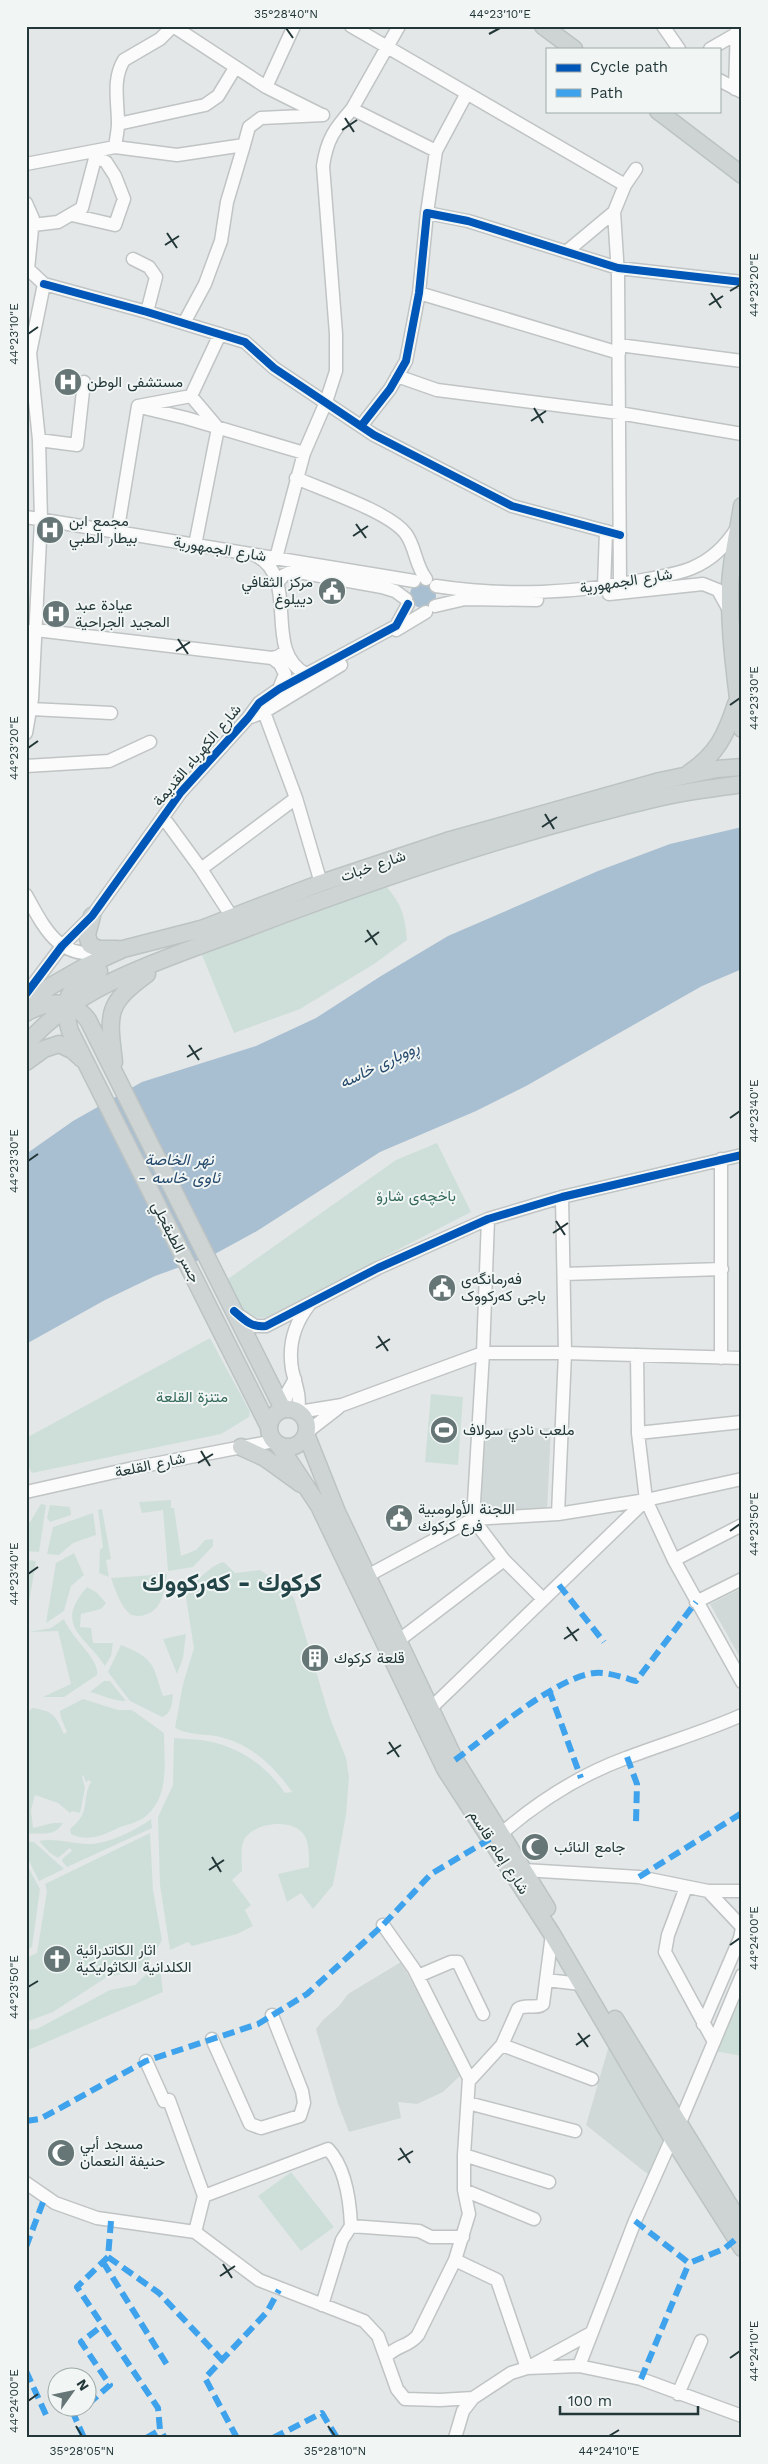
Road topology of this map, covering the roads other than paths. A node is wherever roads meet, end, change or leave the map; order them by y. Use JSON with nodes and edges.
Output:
{"nodes":[{"id":1,"x":173,"y":26,"type":"edge"},
{"id":2,"x":294,"y":26,"type":"edge"},
{"id":3,"x":351,"y":26,"type":"edge"},
{"id":4,"x":399,"y":26,"type":"edge"},
{"id":5,"x":543,"y":26,"type":"edge"},
{"id":6,"x":663,"y":26,"type":"edge"},
{"id":7,"x":736,"y":30,"type":"edge"},
{"id":8,"x":387,"y":47,"type":"junction"},
{"id":9,"x":573,"y":48,"type":"edge"},
{"id":10,"x":678,"y":48,"type":"edge"},
{"id":11,"x":711,"y":48,"type":"edge"},
{"id":12,"x":235,"y":68,"type":"junction"},
{"id":13,"x":720,"y":81,"type":"edge"},
{"id":14,"x":266,"y":87,"type":"junction"},
{"id":15,"x":738,"y":91,"type":"edge"},
{"id":16,"x":467,"y":93,"type":"junction"},
{"id":17,"x":352,"y":110,"type":"junction"},
{"id":18,"x":663,"y":113,"type":"edge"},
{"id":19,"x":323,"y":115,"type":"junction"},
{"id":20,"x":340,"y":123,"type":"junction"},
{"id":21,"x":118,"y":124,"type":"junction"},
{"id":22,"x":244,"y":145,"type":"junction"},
{"id":23,"x":115,"y":147,"type":"junction"},
{"id":24,"x":436,"y":151,"type":"junction"},
{"id":25,"x":96,"y":154,"type":"junction"},
{"id":26,"x":26,"y":164,"type":"edge"},
{"id":27,"x":636,"y":169,"type":"dead end"},
{"id":28,"x":742,"y":175,"type":"edge"},
{"id":29,"x":625,"y":185,"type":"junction"},
{"id":30,"x":26,"y":203,"type":"edge"},
{"id":31,"x":614,"y":212,"type":"junction"},
{"id":32,"x":427,"y":213,"type":"junction"},
{"id":33,"x":72,"y":216,"type":"junction"},
{"id":34,"x":33,"y":225,"type":"junction"},
{"id":35,"x":566,"y":252,"type":"junction"},
{"id":36,"x":133,"y":259,"type":"dead end"},
{"id":37,"x":618,"y":268,"type":"junction"},
{"id":38,"x":27,"y":269,"type":"edge"},
{"id":39,"x":742,"y":282,"type":"edge"},
{"id":40,"x":44,"y":284,"type":"junction"},
{"id":41,"x":419,"y":294,"type":"junction"},
{"id":42,"x":147,"y":312,"type":"junction"},
{"id":43,"x":184,"y":323,"type":"junction"},
{"id":44,"x":220,"y":334,"type":"junction"},
{"id":45,"x":29,"y":337,"type":"edge"},
{"id":46,"x":619,"y":349,"type":"junction"},
{"id":47,"x":742,"y":361,"type":"edge"},
{"id":48,"x":397,"y":376,"type":"junction"},
{"id":49,"x":84,"y":382,"type":"dead end"},
{"id":50,"x":190,"y":396,"type":"junction"},
{"id":51,"x":326,"y":402,"type":"junction"},
{"id":52,"x":138,"y":406,"type":"junction"},
{"id":53,"x":619,"y":413,"type":"junction"},
{"id":54,"x":361,"y":426,"type":"junction"},
{"id":55,"x":218,"y":428,"type":"junction"},
{"id":56,"x":34,"y":433,"type":"edge"},
{"id":57,"x":742,"y":434,"type":"edge"},
{"id":58,"x":304,"y":453,"type":"junction"},
{"id":59,"x":296,"y":478,"type":"junction"},
{"id":60,"x":742,"y":506,"type":"edge"},
{"id":61,"x":26,"y":517,"type":"edge"},
{"id":62,"x":41,"y":520,"type":"junction"},
{"id":63,"x":739,"y":526,"type":"junction"},
{"id":64,"x":606,"y":531,"type":"junction"},
{"id":65,"x":117,"y":534,"type":"junction"},
{"id":66,"x":620,"y":535,"type":"junction"},
{"id":67,"x":196,"y":545,"type":"junction"},
{"id":68,"x":250,"y":554,"type":"junction"},
{"id":69,"x":276,"y":558,"type":"junction"},
{"id":70,"x":425,"y":582,"type":"junction"},
{"id":71,"x":277,"y":583,"type":"junction"},
{"id":72,"x":620,"y":584,"type":"junction"},
{"id":73,"x":604,"y":587,"type":"junction"},
{"id":74,"x":407,"y":602,"type":"junction"},
{"id":75,"x":431,"y":609,"type":"junction"},
{"id":76,"x":731,"y":614,"type":"junction"},
{"id":77,"x":31,"y":631,"type":"edge"},
{"id":78,"x":286,"y":651,"type":"junction"},
{"id":79,"x":272,"y":658,"type":"junction"},
{"id":80,"x":738,"y":658,"type":"edge"},
{"id":81,"x":306,"y":674,"type":"junction"},
{"id":82,"x":279,"y":689,"type":"junction"},
{"id":83,"x":737,"y":694,"type":"junction"},
{"id":84,"x":30,"y":709,"type":"junction"},
{"id":85,"x":264,"y":712,"type":"junction"},
{"id":86,"x":111,"y":713,"type":"dead end"},
{"id":87,"x":248,"y":718,"type":"junction"},
{"id":88,"x":742,"y":729,"type":"edge"},
{"id":89,"x":26,"y":734,"type":"edge"},
{"id":90,"x":150,"y":742,"type":"dead end"},
{"id":91,"x":26,"y":766,"type":"edge"},
{"id":92,"x":742,"y":767,"type":"edge"},
{"id":93,"x":685,"y":776,"type":"junction"},
{"id":94,"x":742,"y":784,"type":"edge"},
{"id":95,"x":296,"y":798,"type":"junction"},
{"id":96,"x":163,"y":817,"type":"junction"},
{"id":97,"x":202,"y":869,"type":"junction"},
{"id":98,"x":321,"y":883,"type":"junction"},
{"id":99,"x":26,"y":895,"type":"edge"},
{"id":100,"x":92,"y":916,"type":"junction"},
{"id":101,"x":232,"y":917,"type":"junction"},
{"id":102,"x":200,"y":929,"type":"junction"},
{"id":103,"x":62,"y":946,"type":"junction"},
{"id":104,"x":123,"y":949,"type":"junction"},
{"id":105,"x":169,"y":958,"type":"junction"},
{"id":106,"x":26,"y":994,"type":"edge"},
{"id":107,"x":65,"y":1008,"type":"junction"},
{"id":108,"x":26,"y":1013,"type":"edge"},
{"id":109,"x":26,"y":1046,"type":"edge"},
{"id":110,"x":26,"y":1062,"type":"edge"},
{"id":111,"x":85,"y":1062,"type":"junction"},
{"id":112,"x":116,"y":1076,"type":"junction"},
{"id":113,"x":742,"y":1155,"type":"edge"},
{"id":114,"x":721,"y":1158,"type":"junction"},
{"id":115,"x":562,"y":1197,"type":"junction"},
{"id":116,"x":488,"y":1219,"type":"junction"},
{"id":117,"x":722,"y":1269,"type":"junction"},
{"id":118,"x":564,"y":1274,"type":"junction"},
{"id":119,"x":311,"y":1303,"type":"junction"},
{"id":120,"x":234,"y":1311,"type":"junction"},
{"id":121,"x":484,"y":1353,"type":"junction"},
{"id":122,"x":566,"y":1353,"type":"junction"},
{"id":123,"x":637,"y":1355,"type":"junction"},
{"id":124,"x":721,"y":1358,"type":"junction"},
{"id":125,"x":742,"y":1358,"type":"edge"},
{"id":126,"x":342,"y":1405,"type":"junction"},
{"id":127,"x":291,"y":1410,"type":"junction"},
{"id":128,"x":742,"y":1422,"type":"edge"},
{"id":129,"x":638,"y":1432,"type":"junction"},
{"id":130,"x":306,"y":1433,"type":"junction"},
{"id":131,"x":274,"y":1437,"type":"junction"},
{"id":132,"x":241,"y":1447,"type":"junction"},
{"id":133,"x":742,"y":1479,"type":"edge"},
{"id":134,"x":309,"y":1489,"type":"junction"},
{"id":135,"x":26,"y":1492,"type":"edge"},
{"id":136,"x":646,"y":1500,"type":"junction"},
{"id":137,"x":558,"y":1514,"type":"junction"},
{"id":138,"x":473,"y":1519,"type":"junction"},
{"id":139,"x":742,"y":1525,"type":"edge"},
{"id":140,"x":504,"y":1560,"type":"junction"},
{"id":141,"x":674,"y":1560,"type":"junction"},
{"id":142,"x":367,"y":1576,"type":"junction"},
{"id":143,"x":742,"y":1579,"type":"edge"},
{"id":144,"x":543,"y":1599,"type":"junction"},
{"id":145,"x":696,"y":1602,"type":"junction"},
{"id":146,"x":398,"y":1641,"type":"junction"},
{"id":147,"x":742,"y":1682,"type":"edge"},
{"id":148,"x":430,"y":1709,"type":"junction"},
{"id":149,"x":742,"y":1715,"type":"edge"},
{"id":150,"x":502,"y":1834,"type":"junction"},
{"id":151,"x":524,"y":1870,"type":"junction"},
{"id":152,"x":686,"y":1887,"type":"junction"},
{"id":153,"x":708,"y":1891,"type":"junction"},
{"id":154,"x":742,"y":1891,"type":"edge"},
{"id":155,"x":383,"y":1925,"type":"dead end"},
{"id":156,"x":742,"y":1928,"type":"edge"},
{"id":157,"x":552,"y":1934,"type":"junction"},
{"id":158,"x":742,"y":1975,"type":"edge"},
{"id":159,"x":418,"y":1976,"type":"junction"},
{"id":160,"x":546,"y":1980,"type":"junction"},
{"id":161,"x":581,"y":1984,"type":"junction"},
{"id":162,"x":483,"y":2014,"type":"dead end"},
{"id":163,"x":272,"y":2016,"type":"dead end"},
{"id":164,"x":703,"y":2024,"type":"junction"},
{"id":165,"x":212,"y":2039,"type":"dead end"},
{"id":166,"x":714,"y":2042,"type":"junction"},
{"id":167,"x":502,"y":2045,"type":"junction"},
{"id":168,"x":146,"y":2061,"type":"dead end"},
{"id":169,"x":592,"y":2079,"type":"dead end"},
{"id":170,"x":469,"y":2081,"type":"junction"},
{"id":171,"x":468,"y":2104,"type":"junction"},
{"id":172,"x":574,"y":2131,"type":"dead end"},
{"id":173,"x":675,"y":2131,"type":"junction"},
{"id":174,"x":464,"y":2155,"type":"junction"},
{"id":175,"x":549,"y":2182,"type":"dead end"},
{"id":176,"x":26,"y":2183,"type":"edge"},
{"id":177,"x":464,"y":2190,"type":"junction"},
{"id":178,"x":204,"y":2196,"type":"junction"},
{"id":179,"x":534,"y":2219,"type":"dead end"},
{"id":180,"x":351,"y":2226,"type":"junction"},
{"id":181,"x":742,"y":2226,"type":"edge"},
{"id":182,"x":196,"y":2232,"type":"junction"},
{"id":183,"x":463,"y":2237,"type":"junction"},
{"id":184,"x":742,"y":2248,"type":"edge"},
{"id":185,"x":455,"y":2260,"type":"junction"},
{"id":186,"x":322,"y":2305,"type":"junction"},
{"id":187,"x":592,"y":2333,"type":"junction"},
{"id":188,"x":701,"y":2341,"type":"dead end"},
{"id":189,"x":386,"y":2357,"type":"junction"},
{"id":190,"x":579,"y":2366,"type":"junction"},
{"id":191,"x":527,"y":2368,"type":"junction"},
{"id":192,"x":678,"y":2394,"type":"junction"},
{"id":193,"x":473,"y":2398,"type":"junction"},
{"id":194,"x":742,"y":2416,"type":"edge"},
{"id":195,"x":455,"y":2438,"type":"edge"}],
"edges":[{"from":1,"to":12,"type":"street"},
{"from":1,"to":21,"type":"street"},
{"from":2,"to":14,"type":"street"},
{"from":3,"to":8,"type":"street"},
{"from":4,"to":8,"type":"street"},
{"from":5,"to":9,"type":"main road"},
{"from":6,"to":10,"type":"street"},
{"from":7,"to":11,"type":"street"},
{"from":7,"to":15,"type":"street"},
{"from":8,"to":16,"type":"street"},
{"from":8,"to":17,"type":"street"},
{"from":12,"to":14,"type":"street"},
{"from":12,"to":21,"type":"street"},
{"from":13,"to":15,"type":"street"},
{"from":14,"to":19,"type":"street"},
{"from":16,"to":24,"type":"street"},
{"from":16,"to":29,"type":"street"},
{"from":17,"to":20,"type":"street"},
{"from":17,"to":24,"type":"street"},
{"from":18,"to":28,"type":"main road"},
{"from":19,"to":20,"type":"street"},
{"from":19,"to":22,"type":"street"},
{"from":20,"to":51,"type":"street"},
{"from":21,"to":23,"type":"street"},
{"from":22,"to":23,"type":"street"},
{"from":22,"to":43,"type":"street"},
{"from":23,"to":25,"type":"street"},
{"from":24,"to":32,"type":"street"},
{"from":25,"to":26,"type":"street"},
{"from":25,"to":33,"type":"street"},
{"from":25,"to":33,"type":"street"},
{"from":27,"to":29,"type":"street"},
{"from":29,"to":31,"type":"street"},
{"from":30,"to":34,"type":"street"},
{"from":31,"to":35,"type":"street"},
{"from":31,"to":37,"type":"street"},
{"from":32,"to":35,"type":"street"},
{"from":32,"to":41,"type":"street"},
{"from":33,"to":34,"type":"street"},
{"from":34,"to":38,"type":"street"},
{"from":35,"to":37,"type":"street"},
{"from":36,"to":42,"type":"street"},
{"from":37,"to":39,"type":"street"},
{"from":37,"to":46,"type":"street"},
{"from":38,"to":40,"type":"street"},
{"from":40,"to":42,"type":"street"},
{"from":40,"to":45,"type":"street"},
{"from":41,"to":46,"type":"street"},
{"from":41,"to":48,"type":"street"},
{"from":42,"to":43,"type":"street"},
{"from":43,"to":44,"type":"street"},
{"from":44,"to":50,"type":"street"},
{"from":44,"to":51,"type":"street"},
{"from":45,"to":56,"type":"street"},
{"from":46,"to":47,"type":"street"},
{"from":46,"to":53,"type":"street"},
{"from":48,"to":53,"type":"street"},
{"from":48,"to":54,"type":"street"},
{"from":49,"to":56,"type":"street"},
{"from":50,"to":52,"type":"street"},
{"from":50,"to":55,"type":"street"},
{"from":51,"to":54,"type":"street"},
{"from":51,"to":58,"type":"street"},
{"from":52,"to":55,"type":"street"},
{"from":52,"to":65,"type":"street"},
{"from":53,"to":57,"type":"street"},
{"from":53,"to":66,"type":"street"},
{"from":54,"to":64,"type":"street"},
{"from":55,"to":58,"type":"street"},
{"from":55,"to":67,"type":"street"},
{"from":56,"to":62,"type":"street"},
{"from":58,"to":59,"type":"street"},
{"from":59,"to":69,"type":"street"},
{"from":59,"to":70,"type":"street"},
{"from":60,"to":63,"type":"main road"},
{"from":61,"to":62,"type":"street","name":"شارع الجمهورية"},
{"from":62,"to":65,"type":"street","name":"شارع الجمهورية"},
{"from":62,"to":77,"type":"street"},
{"from":63,"to":72,"type":"street","name":"شارع الجمهورية"},
{"from":63,"to":76,"type":"main road"},
{"from":64,"to":66,"type":"street"},
{"from":64,"to":73,"type":"street"},
{"from":65,"to":67,"type":"street","name":"شارع الجمهورية"},
{"from":66,"to":72,"type":"street"},
{"from":67,"to":68,"type":"street","name":"شارع الجمهورية"},
{"from":68,"to":69,"type":"street","name":"شارع الجمهورية"},
{"from":68,"to":71,"type":"street"},
{"from":69,"to":70,"type":"street","name":"شارع الجمهورية"},
{"from":70,"to":73,"type":"street","name":"شارع الجمهورية"},
{"from":70,"to":74,"type":"street"},
{"from":70,"to":75,"type":"street"},
{"from":71,"to":74,"type":"street"},
{"from":71,"to":78,"type":"street"},
{"from":72,"to":73,"type":"street","name":"شارع الجمهورية"},
{"from":74,"to":75,"type":"street"},
{"from":74,"to":81,"type":"street","name":"شارع الكهرباء القديمة"},
{"from":75,"to":76,"type":"street","name":"شارع الجمهورية"},
{"from":75,"to":85,"type":"street","name":"شارع الكهرباء القديمة"},
{"from":76,"to":80,"type":"main road"},
{"from":77,"to":79,"type":"street"},
{"from":77,"to":84,"type":"street"},
{"from":78,"to":79,"type":"street"},
{"from":78,"to":81,"type":"street"},
{"from":79,"to":82,"type":"street"},
{"from":80,"to":83,"type":"main road"},
{"from":81,"to":82,"type":"street","name":"شارع الكهرباء القديمة"},
{"from":82,"to":87,"type":"street","name":"شارع الكهرباء القديمة"},
{"from":83,"to":88,"type":"main road"},
{"from":83,"to":93,"type":"main road"},
{"from":84,"to":86,"type":"street"},
{"from":84,"to":89,"type":"street"},
{"from":85,"to":87,"type":"street","name":"شارع الكهرباء القديمة"},
{"from":85,"to":95,"type":"street"},
{"from":87,"to":96,"type":"street","name":"شارع الكهرباء القديمة"},
{"from":90,"to":91,"type":"street"},
{"from":92,"to":93,"type":"main road","name":"شارع خبات"},
{"from":93,"to":98,"type":"main road","name":"شارع خبات"},
{"from":94,"to":105,"type":"main road","name":"شارع خبات"},
{"from":95,"to":97,"type":"street"},
{"from":95,"to":98,"type":"street"},
{"from":96,"to":97,"type":"street"},
{"from":96,"to":100,"type":"street","name":"شارع الكهرباء القديمة"},
{"from":97,"to":101,"type":"street"},
{"from":98,"to":101,"type":"main road","name":"شارع خبات"},
{"from":99,"to":103,"type":"street"},
{"from":100,"to":103,"type":"street","name":"شارع الكهرباء القديمة"},
{"from":100,"to":104,"type":"main road"},
{"from":101,"to":102,"type":"main road","name":"شارع خبات"},
{"from":102,"to":104,"type":"main road","name":"شارع خبات"},
{"from":102,"to":107,"type":"main road"},
{"from":103,"to":104,"type":"street"},
{"from":103,"to":106,"type":"street","name":"شارع الكهرباء القديمة"},
{"from":104,"to":108,"type":"main road","name":"شارع خبات"},
{"from":105,"to":107,"type":"main road","name":"شارع خبات"},
{"from":105,"to":112,"type":"main road"},
{"from":107,"to":108,"type":"main road"},
{"from":107,"to":109,"type":"main road"},
{"from":107,"to":111,"type":"main road","name":"جسر الطبقجلي"},
{"from":107,"to":112,"type":"main road","name":"جسر الطبقجلي"},
{"from":110,"to":111,"type":"main road"},
{"from":111,"to":131,"type":"main road","name":"جسر الطبقجلي"},
{"from":112,"to":120,"type":"main road","name":"جسر الطبقجلي"},
{"from":113,"to":114,"type":"street"},
{"from":114,"to":115,"type":"street"},
{"from":114,"to":117,"type":"street"},
{"from":115,"to":116,"type":"street"},
{"from":115,"to":118,"type":"street"},
{"from":116,"to":119,"type":"street"},
{"from":116,"to":121,"type":"street"},
{"from":117,"to":118,"type":"street"},
{"from":117,"to":124,"type":"street"},
{"from":118,"to":122,"type":"street"},
{"from":119,"to":120,"type":"street"},
{"from":119,"to":127,"type":"street"},
{"from":120,"to":127,"type":"main road","name":"جسر الطبقجلي"},
{"from":121,"to":122,"type":"street"},
{"from":121,"to":126,"type":"street"},
{"from":121,"to":138,"type":"street"},
{"from":122,"to":123,"type":"street"},
{"from":122,"to":137,"type":"street"},
{"from":123,"to":124,"type":"street"},
{"from":123,"to":129,"type":"street"},
{"from":124,"to":125,"type":"street"},
{"from":126,"to":127,"type":"street"},
{"from":126,"to":130,"type":"street"},
{"from":127,"to":130,"type":"main road"},
{"from":127,"to":131,"type":"main road"},
{"from":128,"to":129,"type":"street"},
{"from":129,"to":136,"type":"street"},
{"from":130,"to":131,"type":"main road"},
{"from":130,"to":142,"type":"main road","name":"شارع إمام قاسم"},
{"from":131,"to":132,"type":"street","name":"شارع القلعة"},
{"from":131,"to":134,"type":"main road","name":"شارع إمام قاسم"},
{"from":132,"to":134,"type":"main road"},
{"from":132,"to":135,"type":"street","name":"شارع القلعة"},
{"from":133,"to":136,"type":"street"},
{"from":134,"to":157,"type":"main road","name":"شارع إمام قاسم"},
{"from":136,"to":137,"type":"street"},
{"from":136,"to":141,"type":"street"},
{"from":136,"to":144,"type":"street"},
{"from":137,"to":138,"type":"street"},
{"from":138,"to":140,"type":"street"},
{"from":138,"to":142,"type":"street"},
{"from":139,"to":141,"type":"street"},
{"from":140,"to":144,"type":"street"},
{"from":140,"to":146,"type":"street"},
{"from":141,"to":145,"type":"street"},
{"from":142,"to":146,"type":"main road","name":"شارع إمام قاسم"},
{"from":143,"to":145,"type":"street"},
{"from":144,"to":148,"type":"street"},
{"from":145,"to":147,"type":"street"},
{"from":146,"to":148,"type":"main road","name":"شارع إمام قاسم"},
{"from":148,"to":150,"type":"main road","name":"شارع إمام قاسم"},
{"from":149,"to":150,"type":"street"},
{"from":150,"to":151,"type":"main road","name":"شارع إمام قاسم"},
{"from":151,"to":152,"type":"street"},
{"from":151,"to":173,"type":"main road","name":"شارع إمام قاسم"},
{"from":152,"to":153,"type":"street"},
{"from":152,"to":164,"type":"street"},
{"from":153,"to":154,"type":"street"},
{"from":153,"to":156,"type":"street"},
{"from":155,"to":159,"type":"street"},
{"from":156,"to":164,"type":"street"},
{"from":157,"to":160,"type":"street"},
{"from":157,"to":161,"type":"main road","name":"شارع إمام قاسم"},
{"from":158,"to":166,"type":"street"},
{"from":159,"to":162,"type":"street"},
{"from":159,"to":170,"type":"street"},
{"from":160,"to":161,"type":"street"},
{"from":160,"to":167,"type":"street"},
{"from":161,"to":173,"type":"main road","name":"شارع إمام قاسم"},
{"from":163,"to":165,"type":"street"},
{"from":164,"to":166,"type":"street"},
{"from":166,"to":173,"type":"street"},
{"from":167,"to":169,"type":"street"},
{"from":167,"to":170,"type":"street"},
{"from":168,"to":178,"type":"street"},
{"from":170,"to":171,"type":"street"},
{"from":171,"to":172,"type":"street"},
{"from":171,"to":174,"type":"street"},
{"from":173,"to":181,"type":"main road","name":"شارع إمام قاسم"},
{"from":173,"to":184,"type":"main road","name":"شارع إمام قاسم"},
{"from":173,"to":187,"type":"street"},
{"from":174,"to":175,"type":"street"},
{"from":174,"to":177,"type":"street"},
{"from":176,"to":182,"type":"street"},
{"from":177,"to":179,"type":"street"},
{"from":177,"to":183,"type":"street"},
{"from":178,"to":180,"type":"street"},
{"from":178,"to":182,"type":"street"},
{"from":180,"to":183,"type":"street"},
{"from":180,"to":186,"type":"street"},
{"from":182,"to":186,"type":"street"},
{"from":183,"to":185,"type":"street"},
{"from":185,"to":189,"type":"street"},
{"from":185,"to":191,"type":"street"},
{"from":186,"to":189,"type":"street"},
{"from":187,"to":190,"type":"street"},
{"from":187,"to":191,"type":"street"},
{"from":188,"to":192,"type":"street"},
{"from":189,"to":193,"type":"street"},
{"from":190,"to":191,"type":"street"},
{"from":190,"to":192,"type":"street"},
{"from":191,"to":193,"type":"street"},
{"from":192,"to":194,"type":"street"},
{"from":193,"to":195,"type":"street"}]}
